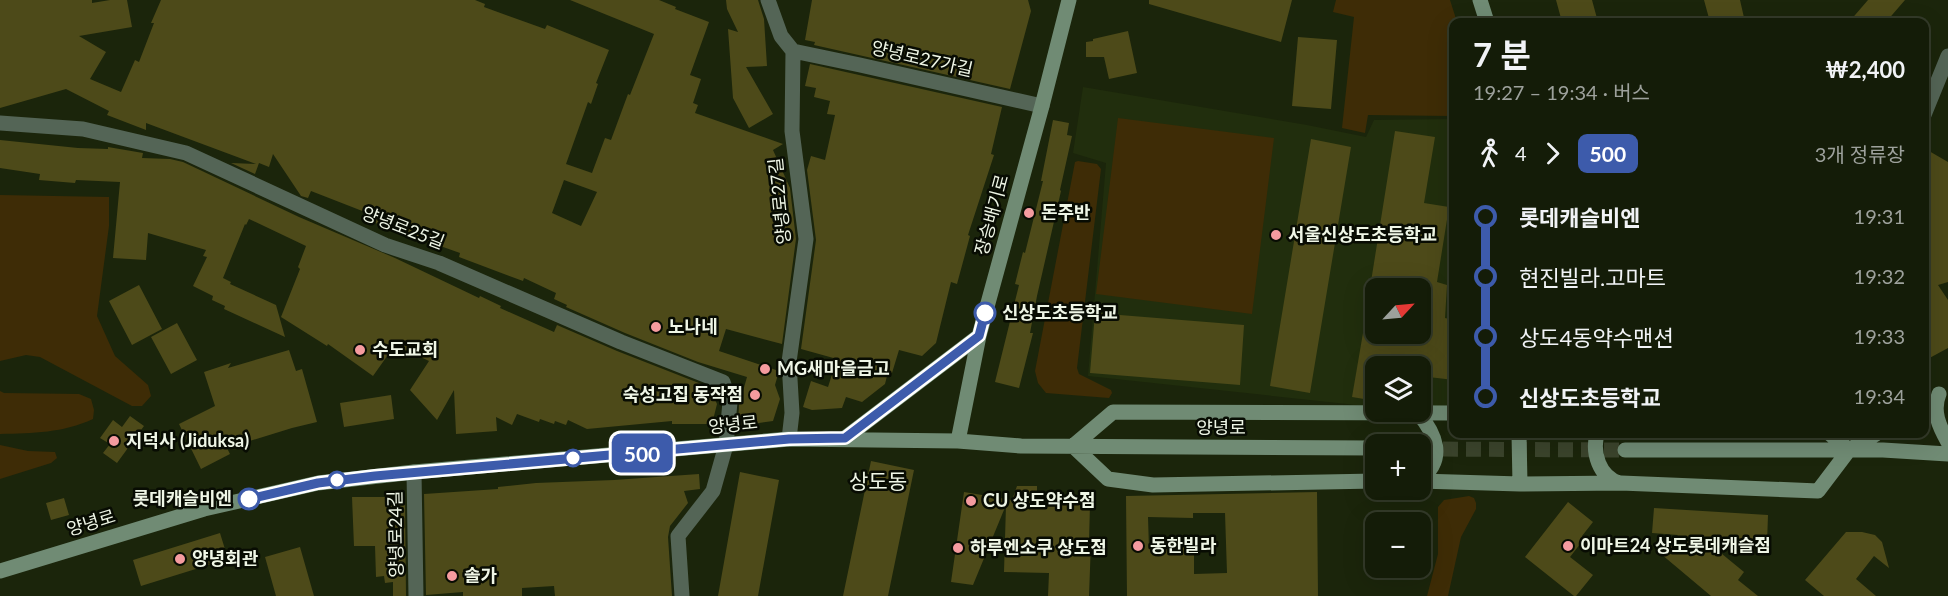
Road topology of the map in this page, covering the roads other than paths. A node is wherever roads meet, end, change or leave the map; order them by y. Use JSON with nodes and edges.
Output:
{"nodes":[{"id":1,"x":768,"y":0,"type":"edge"},
{"id":2,"x":1069,"y":0,"type":"edge"},
{"id":3,"x":1480,"y":0,"type":"edge"},
{"id":4,"x":1486,"y":18,"type":"edge"},
{"id":5,"x":793,"y":51,"type":"junction"},
{"id":6,"x":1948,"y":56,"type":"edge"},
{"id":7,"x":1929,"y":103,"type":"edge"},
{"id":8,"x":1042,"y":106,"type":"junction"},
{"id":9,"x":0,"y":123,"type":"edge"},
{"id":10,"x":979,"y":336,"type":"junction"},
{"id":11,"x":1944,"y":388,"type":"edge"},
{"id":12,"x":1929,"y":399,"type":"edge"},
{"id":13,"x":1365,"y":413,"type":"edge"},
{"id":14,"x":1431,"y":413,"type":"edge"},
{"id":15,"x":1449,"y":413,"type":"edge"},
{"id":16,"x":1426,"y":422,"type":"edge"},
{"id":17,"x":845,"y":438,"type":"junction"},
{"id":18,"x":1519,"y":438,"type":"edge"},
{"id":19,"x":1597,"y":438,"type":"edge"},
{"id":20,"x":1835,"y":438,"type":"edge"},
{"id":21,"x":1869,"y":438,"type":"edge"},
{"id":22,"x":789,"y":439,"type":"junction"},
{"id":23,"x":958,"y":441,"type":"junction"},
{"id":24,"x":1948,"y":442,"type":"edge"},
{"id":25,"x":726,"y":445,"type":"junction"},
{"id":26,"x":1073,"y":446,"type":"junction"},
{"id":27,"x":1365,"y":448,"type":"edge"},
{"id":28,"x":1625,"y":450,"type":"tunnel mouth"},
{"id":29,"x":1849,"y":450,"type":"junction"},
{"id":30,"x":1948,"y":454,"type":"edge"},
{"id":31,"x":1431,"y":467,"type":"edge"},
{"id":32,"x":414,"y":472,"type":"junction"},
{"id":33,"x":1431,"y":480,"type":"edge"},
{"id":34,"x":1365,"y":481,"type":"edge"},
{"id":35,"x":1621,"y":483,"type":"junction"},
{"id":36,"x":1520,"y":484,"type":"junction"},
{"id":37,"x":0,"y":571,"type":"edge"},
{"id":38,"x":417,"y":596,"type":"edge"},
{"id":39,"x":682,"y":596,"type":"edge"}],
"edges":[{"from":1,"to":5,"type":"street"},
{"from":2,"to":8,"type":"main road","name":"장승배기로"},
{"from":3,"to":4,"type":"main road"},
{"from":5,"to":8,"type":"street","name":"양녕로27가길"},
{"from":5,"to":22,"type":"street","name":"양녕로27길"},
{"from":6,"to":7,"type":"street"},
{"from":8,"to":10,"type":"main road","name":"장승배기로"},
{"from":9,"to":25,"type":"street","name":"양녕로25길"},
{"from":10,"to":17,"type":"main road"},
{"from":10,"to":23,"type":"main road","name":"장승배기로"},
{"from":11,"to":12,"type":"main road"},
{"from":11,"to":24,"type":"main road"},
{"from":13,"to":26,"type":"main road"},
{"from":14,"to":15,"type":"main road"},
{"from":16,"to":31,"type":"main road"},
{"from":17,"to":22,"type":"main road","name":"양녕로"},
{"from":17,"to":23,"type":"main road","name":"양녕로"},
{"from":18,"to":36,"type":"main road"},
{"from":19,"to":35,"type":"main road"},
{"from":20,"to":29,"type":"main road"},
{"from":21,"to":29,"type":"main road"},
{"from":22,"to":25,"type":"main road","name":"양녕로"},
{"from":23,"to":26,"type":"main road","name":"양녕로"},
{"from":25,"to":32,"type":"main road","name":"양녕로"},
{"from":25,"to":39,"type":"street","name":"양녕로25길"},
{"from":26,"to":27,"type":"main road","name":"양녕로"},
{"from":26,"to":34,"type":"main road"},
{"from":28,"to":29,"type":"main road"},
{"from":29,"to":30,"type":"main road"},
{"from":29,"to":35,"type":"main road"},
{"from":32,"to":37,"type":"main road","name":"양녕로"},
{"from":32,"to":38,"type":"street","name":"양녕로24길"},
{"from":33,"to":36,"type":"main road"},
{"from":35,"to":36,"type":"main road"}]}
